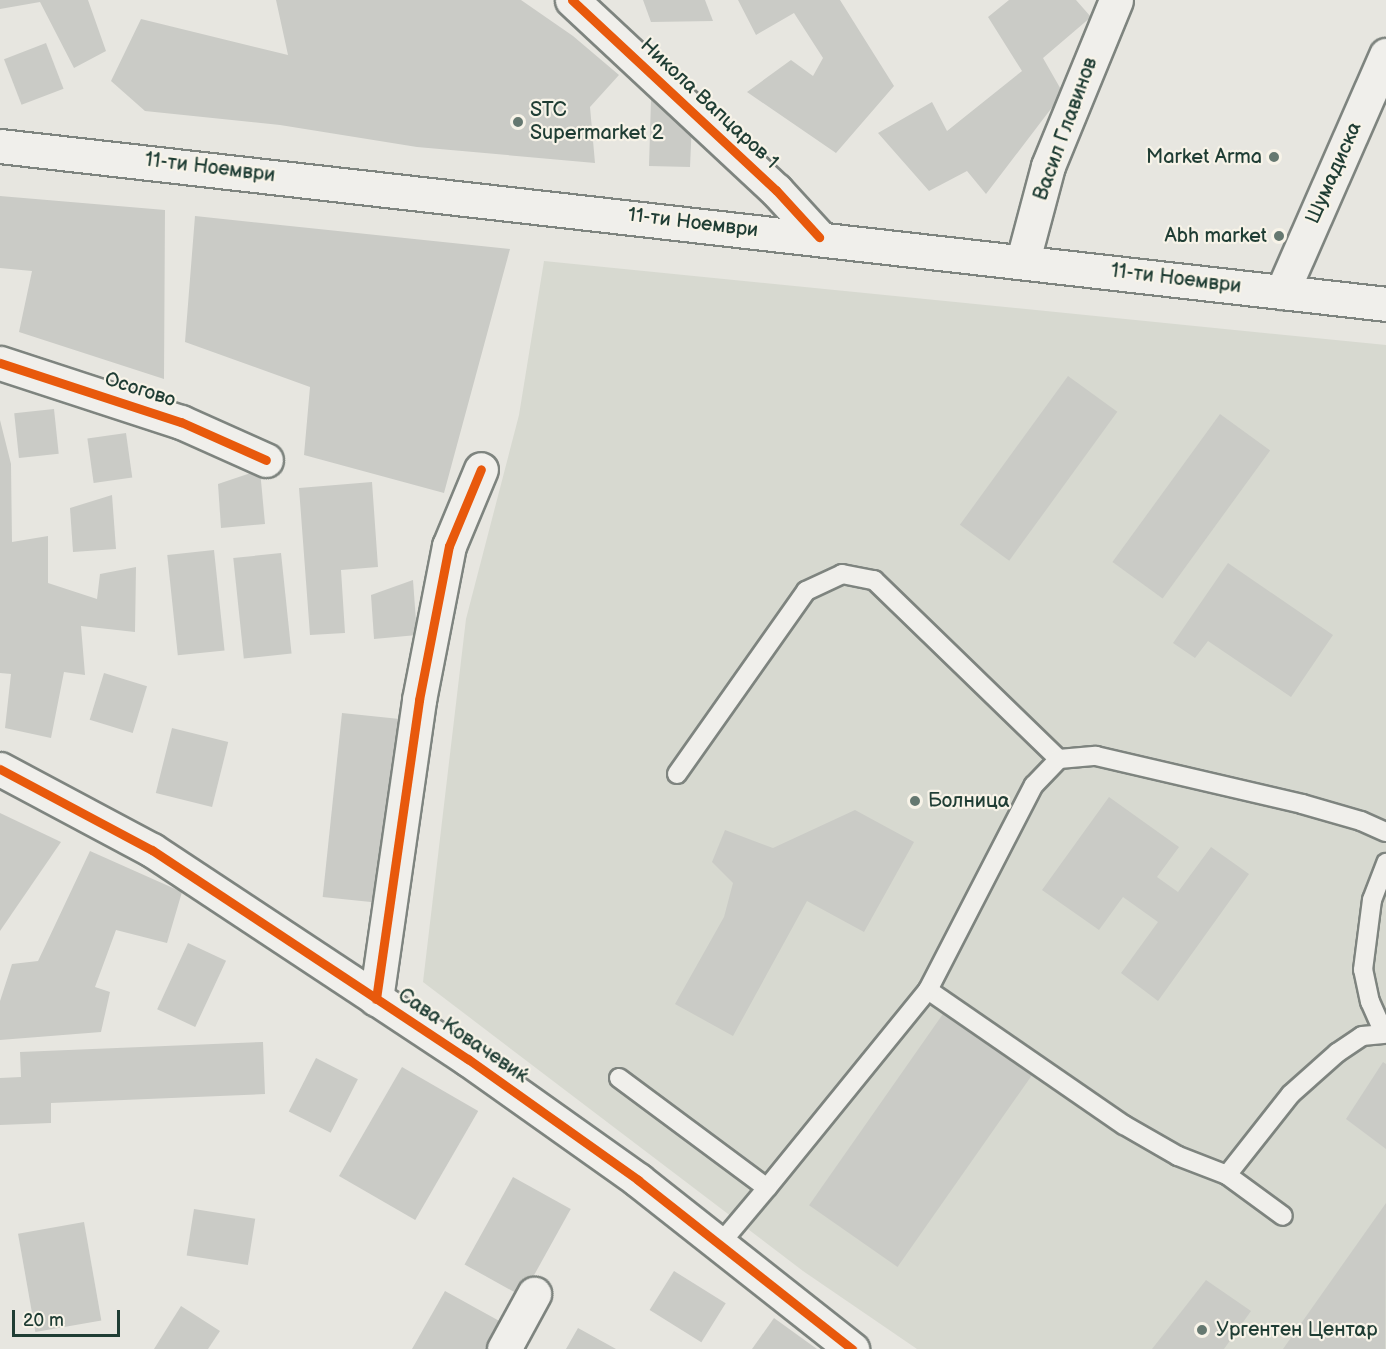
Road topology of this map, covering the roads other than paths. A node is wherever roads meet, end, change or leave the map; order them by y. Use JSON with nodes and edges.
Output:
{"nodes":[{"id":1,"x":572,"y":0,"type":"edge"},
{"id":2,"x":1116,"y":0,"type":"edge"},
{"id":3,"x":1386,"y":55,"type":"edge"},
{"id":4,"x":0,"y":146,"type":"edge"},
{"id":5,"x":819,"y":237,"type":"junction"},
{"id":6,"x":1023,"y":260,"type":"junction"},
{"id":7,"x":1282,"y":291,"type":"junction"},
{"id":8,"x":1386,"y":304,"type":"edge"},
{"id":9,"x":0,"y":363,"type":"edge"},
{"id":10,"x":266,"y":460,"type":"dead end"},
{"id":11,"x":481,"y":469,"type":"dead end"},
{"id":12,"x":1059,"y":759,"type":"junction"},
{"id":13,"x":0,"y":769,"type":"edge"},
{"id":14,"x":677,"y":774,"type":"dead end"},
{"id":15,"x":1386,"y":832,"type":"edge"},
{"id":16,"x":1386,"y":863,"type":"edge"},
{"id":17,"x":928,"y":990,"type":"junction"},
{"id":18,"x":376,"y":999,"type":"junction"},
{"id":19,"x":1385,"y":1033,"type":"edge"},
{"id":20,"x":619,"y":1078,"type":"dead end"},
{"id":21,"x":1227,"y":1175,"type":"junction"},
{"id":22,"x":767,"y":1188,"type":"junction"},
{"id":23,"x":1283,"y":1216,"type":"dead end"},
{"id":24,"x":719,"y":1245,"type":"junction"},
{"id":25,"x":534,"y":1294,"type":"dead end"},
{"id":26,"x":504,"y":1349,"type":"edge"},
{"id":27,"x":852,"y":1349,"type":"edge"}],
"edges":[{"from":1,"to":5,"type":"street","name":"Никола Вапцаров 1"},
{"from":2,"to":6,"type":"street","name":"Васил Главинов"},
{"from":3,"to":7,"type":"street","name":"Шумадиска"},
{"from":4,"to":5,"type":"street","name":"11-ти Ноември"},
{"from":5,"to":6,"type":"street","name":"11-ти Ноември"},
{"from":6,"to":7,"type":"street","name":"11-ти Ноември"},
{"from":7,"to":8,"type":"street","name":"11-ти Ноември"},
{"from":9,"to":10,"type":"street","name":"Осогово"},
{"from":11,"to":18,"type":"street"},
{"from":12,"to":14,"type":"lane"},
{"from":12,"to":15,"type":"lane"},
{"from":12,"to":17,"type":"lane"},
{"from":13,"to":18,"type":"street","name":"Сава Ковачевиќ"},
{"from":16,"to":19,"type":"lane"},
{"from":17,"to":21,"type":"lane"},
{"from":17,"to":22,"type":"lane"},
{"from":18,"to":24,"type":"street","name":"Сава Ковачевиќ"},
{"from":19,"to":21,"type":"lane"},
{"from":20,"to":22,"type":"lane"},
{"from":21,"to":23,"type":"lane"},
{"from":22,"to":24,"type":"lane"},
{"from":24,"to":27,"type":"street","name":"Сава Ковачевиќ"},
{"from":25,"to":26,"type":"street"}]}
